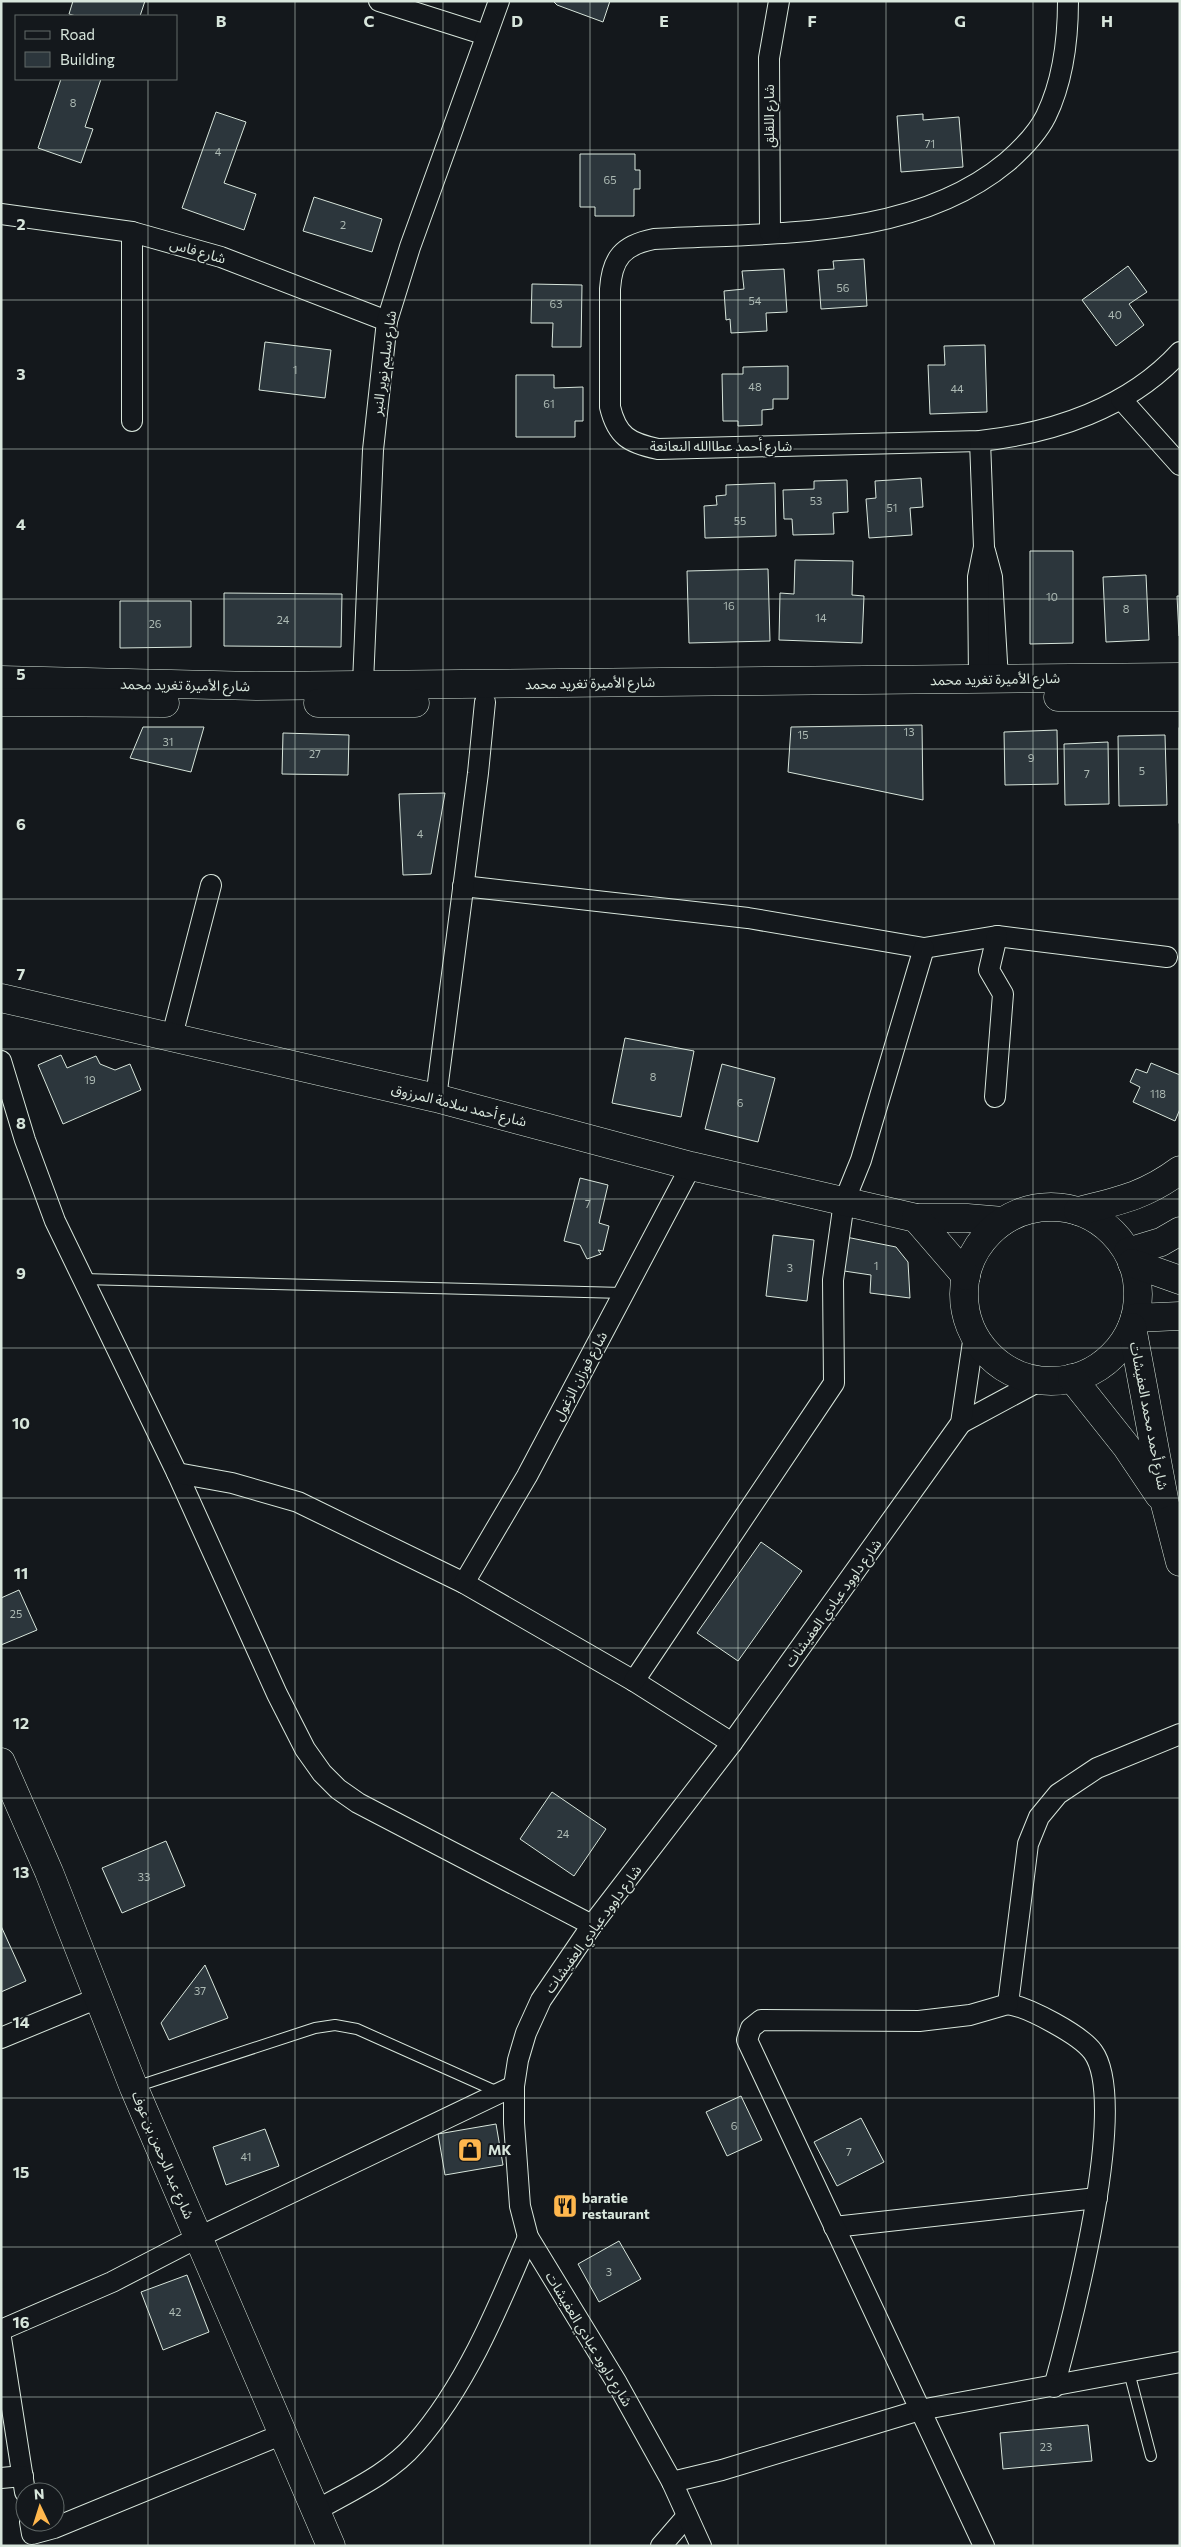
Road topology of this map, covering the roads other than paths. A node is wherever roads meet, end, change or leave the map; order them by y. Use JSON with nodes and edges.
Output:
{"nodes":[{"id":1,"x":378,"y":1,"type":"edge"},
{"id":2,"x":499,"y":1,"type":"edge"},
{"id":3,"x":779,"y":1,"type":"edge"},
{"id":4,"x":1068,"y":1,"type":"edge"},
{"id":5,"x":486,"y":35,"type":"junction"},
{"id":6,"x":1,"y":214,"type":"edge"},
{"id":7,"x":132,"y":232,"type":"junction"},
{"id":8,"x":770,"y":232,"type":"junction"},
{"id":9,"x":387,"y":321,"type":"junction"},
{"id":10,"x":1180,"y":352,"type":"edge"},
{"id":11,"x":1121,"y":399,"type":"junction"},
{"id":12,"x":132,"y":421,"type":"dead end"},
{"id":13,"x":980,"y":441,"type":"junction"},
{"id":14,"x":1180,"y":465,"type":"edge"},
{"id":15,"x":1180,"y":677,"type":"edge"},
{"id":16,"x":988,"y":679,"type":"junction"},
{"id":17,"x":1,"y":680,"type":"edge"},
{"id":18,"x":363,"y":683,"type":"junction"},
{"id":19,"x":1180,"y":697,"type":"edge"},
{"id":20,"x":1,"y":702,"type":"edge"},
{"id":21,"x":485,"y":702,"type":"junction"},
{"id":22,"x":211,"y":886,"type":"dead end"},
{"id":23,"x":463,"y":886,"type":"junction"},
{"id":24,"x":997,"y":936,"type":"junction"},
{"id":25,"x":924,"y":948,"type":"junction"},
{"id":26,"x":1167,"y":957,"type":"dead end"},
{"id":27,"x":1,"y":998,"type":"edge"},
{"id":28,"x":172,"y":1036,"type":"junction"},
{"id":29,"x":1,"y":1061,"type":"edge"},
{"id":30,"x":995,"y":1097,"type":"dead end"},
{"id":31,"x":436,"y":1098,"type":"junction"},
{"id":32,"x":691,"y":1166,"type":"junction"},
{"id":33,"x":1180,"y":1170,"type":"edge"},
{"id":34,"x":844,"y":1202,"type":"junction"},
{"id":35,"x":1078,"y":1211,"type":"junction"},
{"id":36,"x":916,"y":1218,"type":"junction"},
{"id":37,"x":1003,"y":1221,"type":"junction"},
{"id":38,"x":1180,"y":1230,"type":"edge"},
{"id":39,"x":1130,"y":1257,"type":"junction"},
{"id":40,"x":966,"y":1276,"type":"junction"},
{"id":41,"x":82,"y":1279,"type":"junction"},
{"id":42,"x":1180,"y":1280,"type":"edge"},
{"id":43,"x":622,"y":1293,"type":"junction"},
{"id":44,"x":1180,"y":1316,"type":"edge"},
{"id":45,"x":1134,"y":1322,"type":"junction"},
{"id":46,"x":974,"y":1335,"type":"junction"},
{"id":47,"x":1072,"y":1378,"type":"junction"},
{"id":48,"x":1040,"y":1380,"type":"junction"},
{"id":49,"x":961,"y":1423,"type":"junction"},
{"id":50,"x":177,"y":1473,"type":"junction"},
{"id":51,"x":1165,"y":1504,"type":"junction"},
{"id":52,"x":1180,"y":1562,"type":"edge"},
{"id":53,"x":464,"y":1583,"type":"junction"},
{"id":54,"x":634,"y":1681,"type":"junction"},
{"id":55,"x":1180,"y":1734,"type":"edge"},
{"id":56,"x":732,"y":1743,"type":"junction"},
{"id":57,"x":1,"y":1762,"type":"edge"},
{"id":58,"x":592,"y":1925,"type":"junction"},
{"id":59,"x":98,"y":1998,"type":"junction"},
{"id":60,"x":1008,"y":2004,"type":"junction"},
{"id":61,"x":1,"y":2038,"type":"edge"},
{"id":62,"x":134,"y":2088,"type":"junction"},
{"id":63,"x":507,"y":2089,"type":"junction"},
{"id":64,"x":1097,"y":2198,"type":"junction"},
{"id":65,"x":834,"y":2227,"type":"junction"},
{"id":66,"x":198,"y":2237,"type":"junction"},
{"id":67,"x":528,"y":2237,"type":"junction"},
{"id":68,"x":1,"y":2330,"type":"edge"},
{"id":69,"x":1,"y":2338,"type":"edge"},
{"id":70,"x":1180,"y":2362,"type":"edge"},
{"id":71,"x":1129,"y":2372,"type":"junction"},
{"id":72,"x":1054,"y":2387,"type":"junction"},
{"id":73,"x":920,"y":2410,"type":"junction"},
{"id":74,"x":283,"y":2434,"type":"junction"},
{"id":75,"x":1152,"y":2456,"type":"dead end"},
{"id":76,"x":1,"y":2478,"type":"edge"},
{"id":77,"x":16,"y":2482,"type":"edge"},
{"id":78,"x":24,"y":2482,"type":"edge"},
{"id":79,"x":672,"y":2482,"type":"junction"},
{"id":80,"x":317,"y":2510,"type":"junction"},
{"id":81,"x":687,"y":2516,"type":"junction"},
{"id":82,"x":32,"y":2534,"type":"edge"},
{"id":83,"x":331,"y":2546,"type":"edge"},
{"id":84,"x":661,"y":2546,"type":"edge"},
{"id":85,"x":701,"y":2546,"type":"edge"},
{"id":86,"x":984,"y":2546,"type":"edge"}],
"edges":[{"from":1,"to":5,"type":"street"},
{"from":2,"to":5,"type":"street","name":"شارع سليم نوير النبر"},
{"from":3,"to":8,"type":"street","name":"شارع اللقلق"},
{"from":4,"to":8,"type":"street","name":"شارع أحمد عطاالله النعانعة"},
{"from":5,"to":9,"type":"street","name":"شارع سليم نوير النبر"},
{"from":6,"to":7,"type":"street","name":"شارع فاس"},
{"from":7,"to":9,"type":"street","name":"شارع فاس"},
{"from":7,"to":12,"type":"street"},
{"from":8,"to":13,"type":"street","name":"شارع أحمد عطاالله النعانعة"},
{"from":9,"to":18,"type":"street","name":"شارع سليم نوير النبر"},
{"from":10,"to":11,"type":"street","name":"شارع أحمد عطاالله النعانعة"},
{"from":11,"to":13,"type":"street","name":"شارع أحمد عطاالله النعانعة"},
{"from":11,"to":14,"type":"street"},
{"from":13,"to":16,"type":"street"},
{"from":15,"to":16,"type":"street","name":"شارع الأميرة تغريد محمد"},
{"from":16,"to":18,"type":"street","name":"شارع الأميرة تغريد محمد"},
{"from":17,"to":18,"type":"street","name":"شارع الأميرة تغريد محمد"},
{"from":19,"to":21,"type":"street","name":"شارع الأميرة تغريد محمد"},
{"from":20,"to":21,"type":"street","name":"شارع الأميرة تغريد محمد"},
{"from":21,"to":23,"type":"street"},
{"from":22,"to":28,"type":"street"},
{"from":23,"to":25,"type":"street"},
{"from":23,"to":31,"type":"street"},
{"from":24,"to":25,"type":"street"},
{"from":24,"to":26,"type":"street"},
{"from":24,"to":30,"type":"street"},
{"from":25,"to":34,"type":"street"},
{"from":27,"to":28,"type":"street","name":"شارع أحمد سلامة المرزوق"},
{"from":28,"to":31,"type":"street","name":"شارع أحمد سلامة المرزوق"},
{"from":29,"to":41,"type":"street"},
{"from":31,"to":32,"type":"street","name":"شارع أحمد سلامة المرزوق"},
{"from":32,"to":34,"type":"street","name":"شارع أحمد سلامة المرزوق"},
{"from":32,"to":43,"type":"street","name":"شارع فوزان الزغول"},
{"from":33,"to":35,"type":"street"},
{"from":34,"to":36,"type":"street","name":"شارع أحمد سلامة المرزوق"},
{"from":34,"to":54,"type":"street"},
{"from":35,"to":37,"type":"street"},
{"from":35,"to":39,"type":"street"},
{"from":36,"to":37,"type":"street","name":"شارع أحمد سلامة المرزوق"},
{"from":36,"to":40,"type":"street"},
{"from":37,"to":40,"type":"street"},
{"from":38,"to":39,"type":"street"},
{"from":39,"to":42,"type":"street"},
{"from":39,"to":45,"type":"street"},
{"from":40,"to":46,"type":"street"},
{"from":41,"to":43,"type":"lane"},
{"from":41,"to":50,"type":"street"},
{"from":43,"to":53,"type":"street","name":"شارع فوزان الزغول"},
{"from":44,"to":45,"type":"street"},
{"from":45,"to":47,"type":"street"},
{"from":45,"to":51,"type":"street","name":"شارع أحمد محمد العفيشات"},
{"from":46,"to":48,"type":"street"},
{"from":46,"to":49,"type":"street","name":"شارع داوود عبادي العفيشات"},
{"from":47,"to":48,"type":"street"},
{"from":47,"to":51,"type":"street","name":"شارع أحمد محمد العفيشات"},
{"from":48,"to":49,"type":"street","name":"شارع داوود عبادي العفيشات"},
{"from":49,"to":56,"type":"street","name":"شارع داوود عبادي العفيشات"},
{"from":50,"to":53,"type":"street"},
{"from":50,"to":58,"type":"street"},
{"from":51,"to":52,"type":"street","name":"شارع أحمد محمد العفيشات"},
{"from":53,"to":54,"type":"street"},
{"from":54,"to":56,"type":"street"},
{"from":55,"to":60,"type":"street"},
{"from":56,"to":58,"type":"street","name":"شارع داوود عبادي العفيشات"},
{"from":57,"to":59,"type":"street","name":"شارع عبد الرحمن بن عوف"},
{"from":58,"to":63,"type":"street","name":"شارع داوود عبادي العفيشات"},
{"from":59,"to":61,"type":"street"},
{"from":59,"to":62,"type":"street","name":"شارع عبد الرحمن بن عوف"},
{"from":60,"to":64,"type":"street"},
{"from":60,"to":65,"type":"street"},
{"from":62,"to":63,"type":"lane"},
{"from":62,"to":66,"type":"street","name":"شارع عبد الرحمن بن عوف"},
{"from":63,"to":66,"type":"street"},
{"from":63,"to":67,"type":"street","name":"شارع داوود عبادي العفيشات"},
{"from":64,"to":65,"type":"street"},
{"from":64,"to":72,"type":"street"},
{"from":65,"to":73,"type":"street"},
{"from":66,"to":68,"type":"street"},
{"from":66,"to":74,"type":"street","name":"شارع عبد الرحمن بن عوف"},
{"from":67,"to":79,"type":"street","name":"شارع داوود عبادي العفيشات"},
{"from":67,"to":80,"type":"street"},
{"from":69,"to":78,"type":"street"},
{"from":70,"to":71,"type":"street"},
{"from":71,"to":72,"type":"street"},
{"from":71,"to":75,"type":"lane"},
{"from":72,"to":73,"type":"street"},
{"from":73,"to":79,"type":"street"},
{"from":73,"to":86,"type":"street"},
{"from":74,"to":80,"type":"street","name":"شارع عبد الرحمن بن عوف"},
{"from":74,"to":82,"type":"street"},
{"from":76,"to":77,"type":"street"},
{"from":79,"to":81,"type":"street","name":"شارع داوود عبادي العفيشات"},
{"from":80,"to":83,"type":"street","name":"شارع عبد الرحمن بن عوف"},
{"from":81,"to":84,"type":"street"},
{"from":81,"to":85,"type":"street","name":"شارع داوود عبادي العفيشات"}]}
